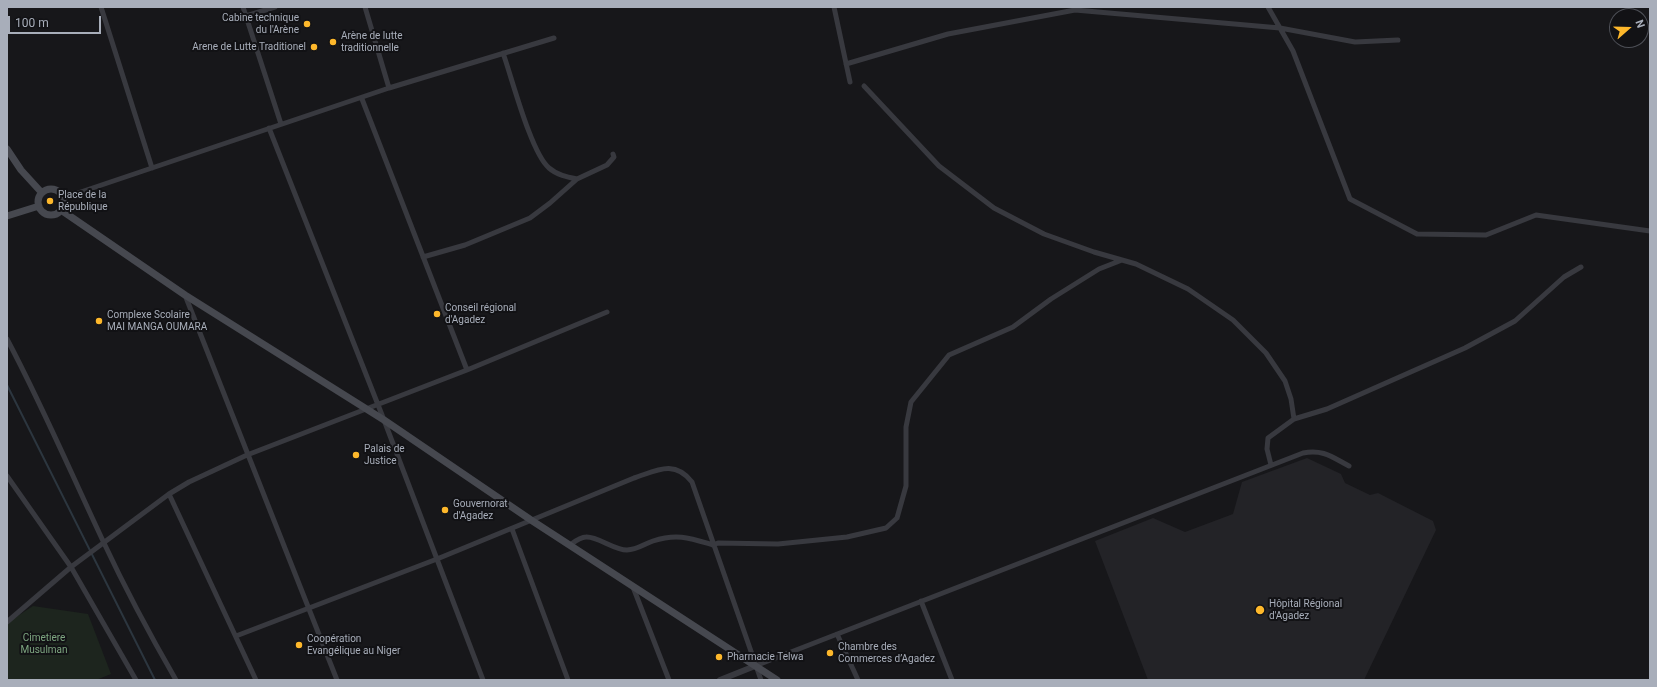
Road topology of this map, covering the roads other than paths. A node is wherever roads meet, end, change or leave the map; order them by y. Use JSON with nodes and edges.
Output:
{"nodes":[{"id":1,"x":101,"y":7,"type":"edge"},
{"id":2,"x":243,"y":7,"type":"edge"},
{"id":3,"x":274,"y":7,"type":"edge"},
{"id":4,"x":365,"y":7,"type":"edge"},
{"id":5,"x":834,"y":7,"type":"edge"},
{"id":6,"x":1268,"y":7,"type":"edge"},
{"id":7,"x":246,"y":16,"type":"junction"},
{"id":8,"x":1280,"y":28,"type":"junction"},
{"id":9,"x":554,"y":38,"type":"dead end"},
{"id":10,"x":1398,"y":40,"type":"dead end"},
{"id":11,"x":503,"y":53,"type":"junction"},
{"id":12,"x":846,"y":64,"type":"junction"},
{"id":13,"x":850,"y":82,"type":"dead end"},
{"id":14,"x":864,"y":86,"type":"dead end"},
{"id":15,"x":389,"y":88,"type":"junction"},
{"id":16,"x":362,"y":99,"type":"junction"},
{"id":17,"x":281,"y":124,"type":"junction"},
{"id":18,"x":269,"y":128,"type":"junction"},
{"id":19,"x":7,"y":149,"type":"edge"},
{"id":20,"x":614,"y":154,"type":"dead end"},
{"id":21,"x":152,"y":168,"type":"junction"},
{"id":22,"x":577,"y":179,"type":"junction"},
{"id":23,"x":42,"y":193,"type":"junction"},
{"id":24,"x":63,"y":198,"type":"junction"},
{"id":25,"x":39,"y":206,"type":"junction"},
{"id":26,"x":61,"y":210,"type":"junction"},
{"id":27,"x":7,"y":216,"type":"edge"},
{"id":28,"x":1650,"y":230,"type":"edge"},
{"id":29,"x":423,"y":257,"type":"junction"},
{"id":30,"x":1122,"y":260,"type":"junction"},
{"id":31,"x":1581,"y":267,"type":"dead end"},
{"id":32,"x":185,"y":295,"type":"junction"},
{"id":33,"x":607,"y":312,"type":"dead end"},
{"id":34,"x":7,"y":339,"type":"edge"},
{"id":35,"x":467,"y":370,"type":"junction"},
{"id":36,"x":378,"y":406,"type":"junction"},
{"id":37,"x":368,"y":409,"type":"junction"},
{"id":38,"x":1294,"y":419,"type":"junction"},
{"id":39,"x":384,"y":420,"type":"junction"},
{"id":40,"x":248,"y":456,"type":"junction"},
{"id":41,"x":1271,"y":465,"type":"junction"},
{"id":42,"x":1349,"y":466,"type":"dead end"},
{"id":43,"x":7,"y":476,"type":"edge"},
{"id":44,"x":169,"y":494,"type":"junction"},
{"id":45,"x":531,"y":520,"type":"junction"},
{"id":46,"x":512,"y":529,"type":"junction"},
{"id":47,"x":103,"y":543,"type":"junction"},
{"id":48,"x":570,"y":545,"type":"junction"},
{"id":49,"x":713,"y":545,"type":"junction"},
{"id":50,"x":437,"y":559,"type":"junction"},
{"id":51,"x":71,"y":568,"type":"junction"},
{"id":52,"x":632,"y":586,"type":"junction"},
{"id":53,"x":921,"y":601,"type":"junction"},
{"id":54,"x":309,"y":609,"type":"junction"},
{"id":55,"x":7,"y":622,"type":"edge"},
{"id":56,"x":837,"y":634,"type":"junction"},
{"id":57,"x":236,"y":636,"type":"junction"},
{"id":58,"x":755,"y":666,"type":"junction"},
{"id":59,"x":136,"y":680,"type":"edge"},
{"id":60,"x":176,"y":680,"type":"edge"},
{"id":61,"x":256,"y":680,"type":"edge"},
{"id":62,"x":337,"y":680,"type":"edge"},
{"id":63,"x":482,"y":680,"type":"edge"},
{"id":64,"x":568,"y":680,"type":"edge"},
{"id":65,"x":669,"y":680,"type":"edge"},
{"id":66,"x":720,"y":680,"type":"edge"},
{"id":67,"x":761,"y":680,"type":"edge"},
{"id":68,"x":777,"y":680,"type":"edge"},
{"id":69,"x":858,"y":680,"type":"edge"},
{"id":70,"x":952,"y":680,"type":"edge"}],
"edges":[{"from":1,"to":21,"type":"street"},
{"from":2,"to":7,"type":"street"},
{"from":3,"to":7,"type":"street"},
{"from":4,"to":15,"type":"street"},
{"from":5,"to":12,"type":"street"},
{"from":6,"to":8,"type":"street"},
{"from":7,"to":17,"type":"street"},
{"from":8,"to":10,"type":"street"},
{"from":8,"to":12,"type":"street"},
{"from":8,"to":28,"type":"street"},
{"from":9,"to":11,"type":"street"},
{"from":11,"to":15,"type":"street"},
{"from":11,"to":22,"type":"street"},
{"from":12,"to":13,"type":"street"},
{"from":14,"to":30,"type":"street"},
{"from":15,"to":16,"type":"street"},
{"from":16,"to":17,"type":"street"},
{"from":16,"to":29,"type":"street"},
{"from":17,"to":18,"type":"street"},
{"from":18,"to":21,"type":"street"},
{"from":18,"to":36,"type":"street"},
{"from":19,"to":23,"type":"main road"},
{"from":20,"to":22,"type":"street"},
{"from":21,"to":24,"type":"street"},
{"from":22,"to":29,"type":"street"},
{"from":23,"to":24,"type":"main road"},
{"from":23,"to":25,"type":"main road"},
{"from":24,"to":26,"type":"main road"},
{"from":25,"to":26,"type":"main road"},
{"from":25,"to":27,"type":"main road"},
{"from":26,"to":32,"type":"main road"},
{"from":29,"to":35,"type":"street"},
{"from":30,"to":38,"type":"street"},
{"from":30,"to":49,"type":"street"},
{"from":31,"to":38,"type":"street"},
{"from":32,"to":37,"type":"main road"},
{"from":32,"to":40,"type":"street"},
{"from":33,"to":35,"type":"street"},
{"from":34,"to":47,"type":"street"},
{"from":35,"to":36,"type":"street"},
{"from":36,"to":37,"type":"street"},
{"from":36,"to":39,"type":"street"},
{"from":37,"to":39,"type":"main road"},
{"from":37,"to":40,"type":"street"},
{"from":38,"to":41,"type":"street"},
{"from":39,"to":45,"type":"main road"},
{"from":39,"to":50,"type":"street"},
{"from":40,"to":44,"type":"street"},
{"from":40,"to":54,"type":"street"},
{"from":41,"to":42,"type":"street"},
{"from":41,"to":53,"type":"street"},
{"from":43,"to":51,"type":"street"},
{"from":44,"to":47,"type":"street"},
{"from":44,"to":57,"type":"street"},
{"from":45,"to":46,"type":"street"},
{"from":45,"to":48,"type":"main road"},
{"from":45,"to":49,"type":"street"},
{"from":46,"to":50,"type":"street"},
{"from":46,"to":64,"type":"street"},
{"from":47,"to":51,"type":"street"},
{"from":47,"to":60,"type":"street"},
{"from":48,"to":49,"type":"street"},
{"from":48,"to":52,"type":"main road"},
{"from":49,"to":58,"type":"street"},
{"from":50,"to":54,"type":"street"},
{"from":50,"to":63,"type":"street"},
{"from":51,"to":55,"type":"street"},
{"from":51,"to":59,"type":"street"},
{"from":52,"to":58,"type":"main road"},
{"from":52,"to":65,"type":"street"},
{"from":53,"to":56,"type":"street"},
{"from":53,"to":70,"type":"street"},
{"from":54,"to":57,"type":"street"},
{"from":54,"to":62,"type":"street"},
{"from":56,"to":58,"type":"street"},
{"from":56,"to":69,"type":"street"},
{"from":57,"to":61,"type":"street"},
{"from":58,"to":66,"type":"street"},
{"from":58,"to":67,"type":"street"},
{"from":58,"to":68,"type":"main road"}]}
